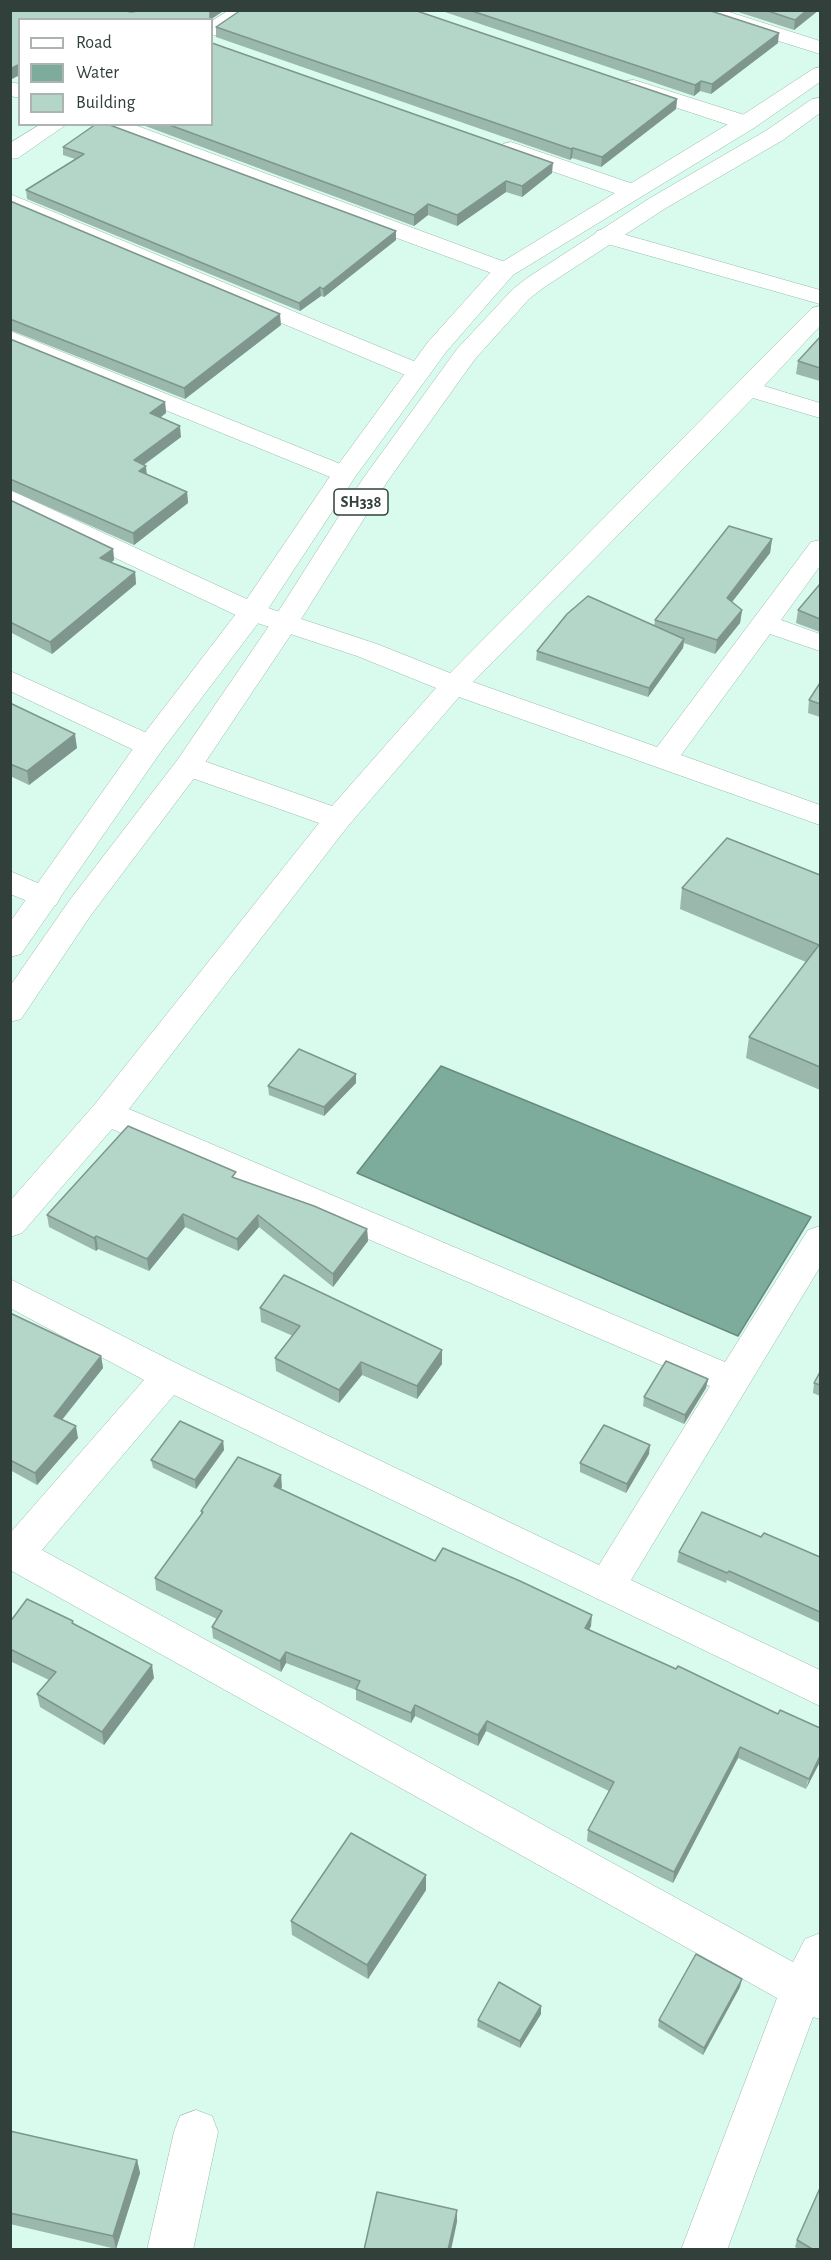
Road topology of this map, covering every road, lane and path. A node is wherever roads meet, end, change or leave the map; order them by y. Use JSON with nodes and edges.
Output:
{"nodes":[{"id":1,"x":244,"y":10,"type":"edge"},
{"id":2,"x":700,"y":10,"type":"edge"},
{"id":3,"x":215,"y":41,"type":"edge"},
{"id":4,"x":820,"y":48,"type":"edge"},
{"id":5,"x":820,"y":73,"type":"edge"},
{"id":6,"x":611,"y":78,"type":"edge"},
{"id":7,"x":820,"y":105,"type":"edge"},
{"id":8,"x":746,"y":123,"type":"junction"},
{"id":9,"x":54,"y":126,"type":"edge"},
{"id":10,"x":115,"y":126,"type":"edge"},
{"id":11,"x":488,"y":141,"type":"edge"},
{"id":12,"x":10,"y":153,"type":"edge"},
{"id":13,"x":631,"y":191,"type":"junction"},
{"id":14,"x":10,"y":201,"type":"edge"},
{"id":15,"x":604,"y":236,"type":"junction"},
{"id":16,"x":505,"y":270,"type":"junction"},
{"id":17,"x":820,"y":297,"type":"edge"},
{"id":18,"x":820,"y":313,"type":"edge"},
{"id":19,"x":10,"y":338,"type":"edge"},
{"id":20,"x":419,"y":372,"type":"junction"},
{"id":21,"x":748,"y":389,"type":"junction"},
{"id":22,"x":820,"y":411,"type":"edge"},
{"id":23,"x":344,"y":474,"type":"junction"},
{"id":24,"x":10,"y":498,"type":"edge"},
{"id":25,"x":820,"y":548,"type":"edge"},
{"id":26,"x":252,"y":612,"type":"junction"},
{"id":27,"x":764,"y":623,"type":"junction"},
{"id":28,"x":284,"y":624,"type":"junction"},
{"id":29,"x":820,"y":643,"type":"edge"},
{"id":30,"x":10,"y":680,"type":"edge"},
{"id":31,"x":454,"y":685,"type":"junction"},
{"id":32,"x":150,"y":746,"type":"junction"},
{"id":33,"x":663,"y":759,"type":"junction"},
{"id":34,"x":188,"y":766,"type":"junction"},
{"id":35,"x":325,"y":814,"type":"junction"},
{"id":36,"x":820,"y":814,"type":"edge"},
{"id":37,"x":10,"y":881,"type":"edge"},
{"id":38,"x":45,"y":898,"type":"junction"},
{"id":39,"x":10,"y":946,"type":"edge"},
{"id":40,"x":10,"y":1011,"type":"edge"},
{"id":41,"x":107,"y":1113,"type":"junction"},
{"id":42,"x":10,"y":1224,"type":"edge"},
{"id":43,"x":820,"y":1239,"type":"edge"},
{"id":44,"x":10,"y":1292,"type":"edge"},
{"id":45,"x":170,"y":1376,"type":"junction"},
{"id":46,"x":734,"y":1381,"type":"junction"},
{"id":47,"x":13,"y":1552,"type":"edge"},
{"id":48,"x":607,"y":1585,"type":"junction"},
{"id":49,"x":820,"y":1689,"type":"edge"},
{"id":50,"x":814,"y":1980,"type":"edge"},
{"id":51,"x":196,"y":2132,"type":"dead end"},
{"id":52,"x":170,"y":2250,"type":"edge"},
{"id":53,"x":704,"y":2250,"type":"edge"}],
"edges":[{"from":1,"to":3,"type":"street"},
{"from":2,"to":4,"type":"street"},
{"from":5,"to":8,"type":"street","number":"SH338"},
{"from":6,"to":8,"type":"street"},
{"from":7,"to":15,"type":"street","number":"SH338"},
{"from":8,"to":13,"type":"street","number":"SH338"},
{"from":9,"to":12,"type":"street"},
{"from":10,"to":16,"type":"street"},
{"from":11,"to":13,"type":"street"},
{"from":13,"to":16,"type":"street","number":"SH338"},
{"from":14,"to":20,"type":"street"},
{"from":15,"to":17,"type":"street"},
{"from":15,"to":28,"type":"street","number":"SH338"},
{"from":16,"to":20,"type":"street","number":"SH338"},
{"from":18,"to":21,"type":"street"},
{"from":19,"to":23,"type":"street"},
{"from":20,"to":23,"type":"street","number":"SH338"},
{"from":21,"to":22,"type":"street"},
{"from":21,"to":31,"type":"street"},
{"from":23,"to":26,"type":"street","number":"SH338"},
{"from":24,"to":26,"type":"street"},
{"from":25,"to":27,"type":"street"},
{"from":26,"to":28,"type":"street"},
{"from":26,"to":32,"type":"street","number":"SH338"},
{"from":27,"to":29,"type":"street"},
{"from":27,"to":33,"type":"street"},
{"from":28,"to":31,"type":"street"},
{"from":28,"to":34,"type":"street","number":"SH338"},
{"from":30,"to":32,"type":"street"},
{"from":31,"to":33,"type":"street"},
{"from":31,"to":35,"type":"street"},
{"from":32,"to":38,"type":"street","number":"SH338"},
{"from":33,"to":36,"type":"street"},
{"from":34,"to":35,"type":"street"},
{"from":34,"to":40,"type":"street","number":"SH338"},
{"from":35,"to":41,"type":"street"},
{"from":37,"to":38,"type":"street"},
{"from":38,"to":39,"type":"street","number":"SH338"},
{"from":41,"to":42,"type":"street"},
{"from":41,"to":46,"type":"street"},
{"from":43,"to":46,"type":"street"},
{"from":44,"to":45,"type":"street"},
{"from":45,"to":47,"type":"street"},
{"from":45,"to":48,"type":"street"},
{"from":46,"to":48,"type":"street"},
{"from":47,"to":50,"type":"street"},
{"from":48,"to":49,"type":"street"},
{"from":50,"to":53,"type":"street"},
{"from":51,"to":52,"type":"street"}]}
